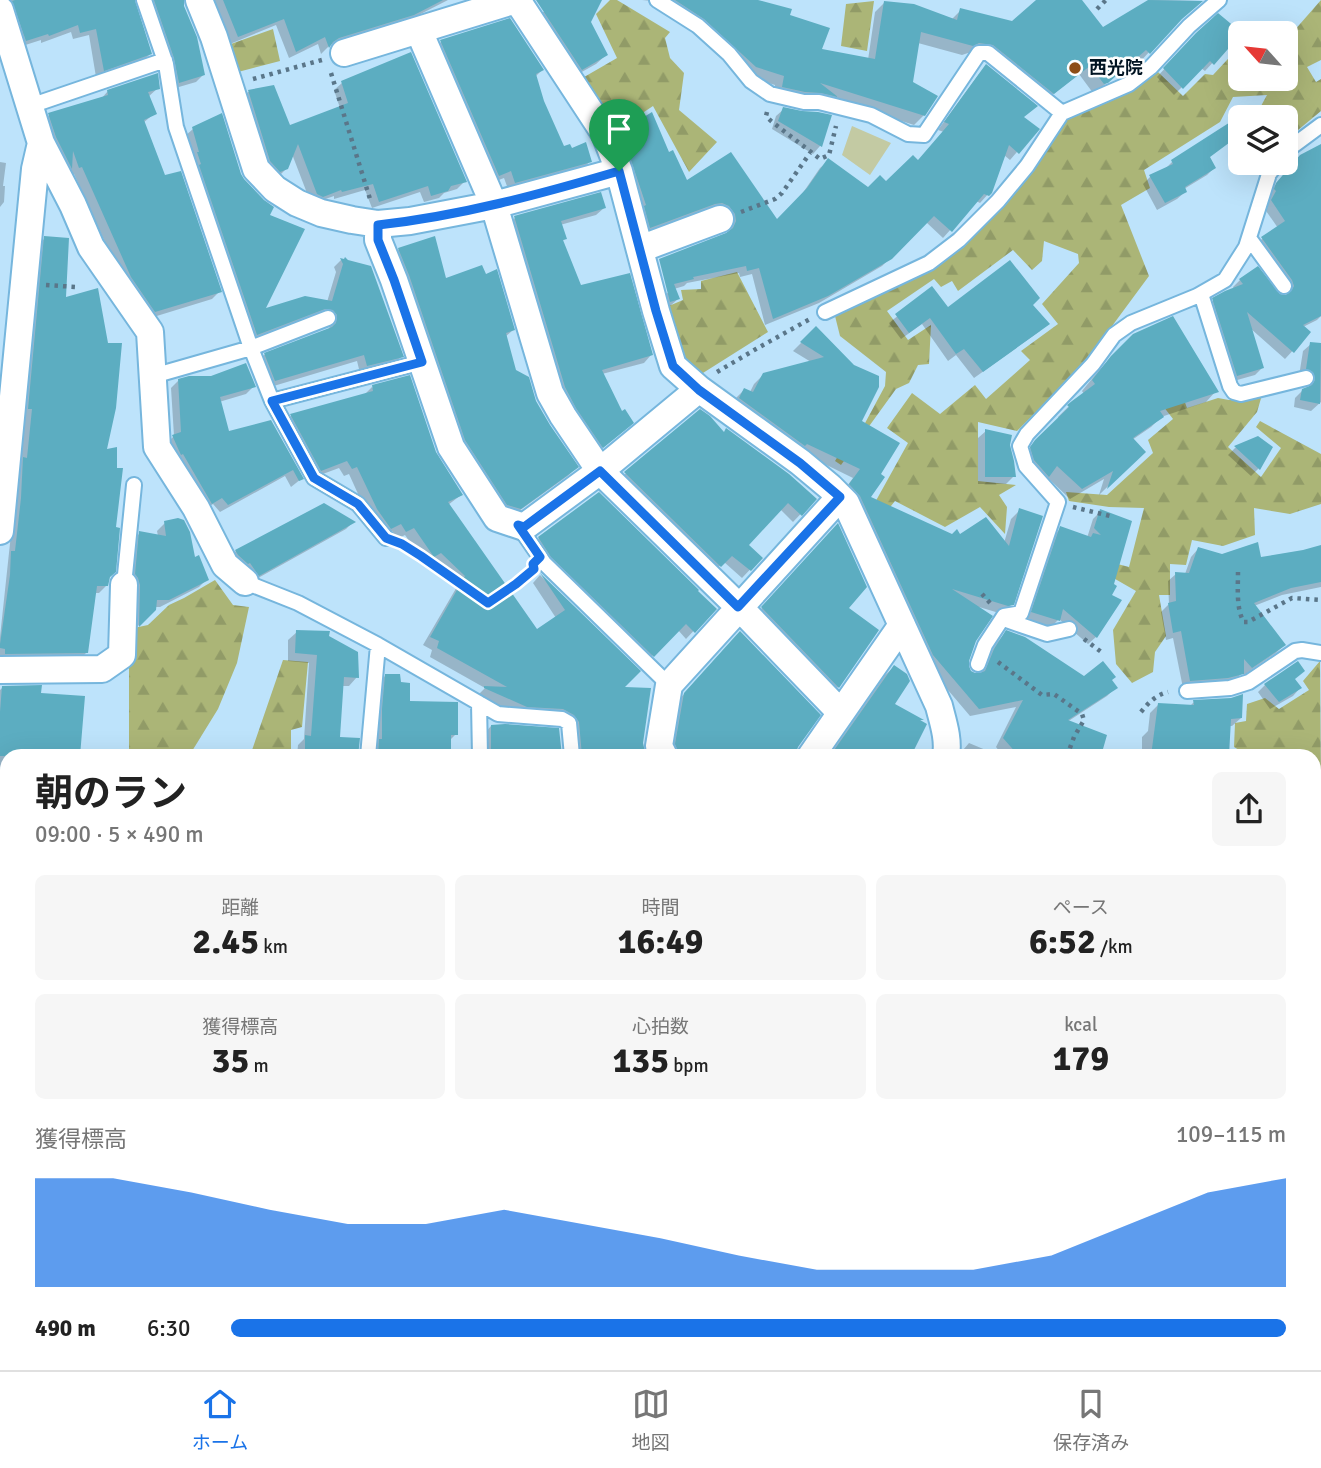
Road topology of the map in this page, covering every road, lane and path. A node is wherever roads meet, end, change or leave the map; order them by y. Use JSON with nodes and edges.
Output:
{"nodes":[{"id":1,"x":144,"y":0,"type":"edge"},
{"id":2,"x":199,"y":0,"type":"edge"},
{"id":3,"x":517,"y":0,"type":"edge"},
{"id":4,"x":657,"y":0,"type":"edge"},
{"id":5,"x":1106,"y":0,"type":"edge"},
{"id":6,"x":1219,"y":0,"type":"edge"},
{"id":7,"x":1097,"y":9,"type":"dead end"},
{"id":8,"x":0,"y":10,"type":"edge"},
{"id":9,"x":419,"y":31,"type":"junction"},
{"id":10,"x":335,"y":56,"type":"junction"},
{"id":11,"x":165,"y":60,"type":"junction"},
{"id":12,"x":229,"y":86,"type":"junction"},
{"id":13,"x":30,"y":106,"type":"junction"},
{"id":14,"x":840,"y":107,"type":"junction"},
{"id":15,"x":1062,"y":113,"type":"junction"},
{"id":16,"x":771,"y":121,"type":"dead end"},
{"id":17,"x":1321,"y":125,"type":"edge"},
{"id":18,"x":1298,"y":142,"type":"edge"},
{"id":19,"x":41,"y":143,"type":"junction"},
{"id":20,"x":810,"y":153,"type":"junction"},
{"id":21,"x":619,"y":171,"type":"junction"},
{"id":22,"x":1269,"y":175,"type":"edge"},
{"id":23,"x":494,"y":205,"type":"junction"},
{"id":24,"x":751,"y":208,"type":"dead end"},
{"id":25,"x":720,"y":219,"type":"dead end"},
{"id":26,"x":378,"y":225,"type":"junction"},
{"id":27,"x":1249,"y":238,"type":"junction"},
{"id":28,"x":640,"y":249,"type":"junction"},
{"id":29,"x":40,"y":284,"type":"dead end"},
{"id":30,"x":1284,"y":286,"type":"dead end"},
{"id":31,"x":76,"y":287,"type":"dead end"},
{"id":32,"x":1201,"y":294,"type":"junction"},
{"id":33,"x":825,"y":312,"type":"joint"},
{"id":34,"x":328,"y":318,"type":"dead end"},
{"id":35,"x":251,"y":348,"type":"junction"},
{"id":36,"x":422,"y":362,"type":"junction"},
{"id":37,"x":153,"y":376,"type":"junction"},
{"id":38,"x":1306,"y":378,"type":"dead end"},
{"id":39,"x":699,"y":390,"type":"junction"},
{"id":40,"x":272,"y":401,"type":"junction"},
{"id":41,"x":600,"y":471,"type":"junction"},
{"id":42,"x":134,"y":485,"type":"dead end"},
{"id":43,"x":840,"y":497,"type":"junction"},
{"id":44,"x":1058,"y":502,"type":"junction"},
{"id":45,"x":1110,"y":516,"type":"dead end"},
{"id":46,"x":518,"y":525,"type":"junction"},
{"id":47,"x":0,"y":531,"type":"edge"},
{"id":48,"x":386,"y":538,"type":"joint"},
{"id":49,"x":540,"y":557,"type":"junction"},
{"id":50,"x":1238,"y":572,"type":"dead end"},
{"id":51,"x":244,"y":582,"type":"joint"},
{"id":52,"x":124,"y":584,"type":"joint"},
{"id":53,"x":1321,"y":600,"type":"edge"},
{"id":54,"x":738,"y":607,"type":"junction"},
{"id":55,"x":1004,"y":615,"type":"junction"},
{"id":56,"x":902,"y":625,"type":"junction"},
{"id":57,"x":1069,"y":629,"type":"dead end"},
{"id":58,"x":378,"y":645,"type":"junction"},
{"id":59,"x":1321,"y":653,"type":"edge"},
{"id":60,"x":980,"y":657,"type":"joint"},
{"id":61,"x":0,"y":670,"type":"edge"},
{"id":62,"x":669,"y":685,"type":"junction"},
{"id":63,"x":1187,"y":691,"type":"joint"},
{"id":64,"x":479,"y":703,"type":"junction"},
{"id":65,"x":1141,"y":712,"type":"dead end"},
{"id":66,"x":841,"y":713,"type":"junction"},
{"id":67,"x":369,"y":749,"type":"edge"},
{"id":68,"x":480,"y":749,"type":"edge"},
{"id":69,"x":571,"y":749,"type":"edge"},
{"id":70,"x":660,"y":749,"type":"edge"},
{"id":71,"x":816,"y":749,"type":"edge"},
{"id":72,"x":947,"y":749,"type":"edge"},
{"id":73,"x":1070,"y":749,"type":"edge"}],
"edges":[{"from":1,"to":11,"type":"lane"},
{"from":2,"to":12,"type":"street"},
{"from":3,"to":9,"type":"street"},
{"from":3,"to":21,"type":"street"},
{"from":4,"to":14,"type":"lane"},
{"from":5,"to":7,"type":"path"},
{"from":6,"to":15,"type":"lane"},
{"from":8,"to":13,"type":"street"},
{"from":9,"to":10,"type":"street"},
{"from":9,"to":23,"type":"street"},
{"from":10,"to":12,"type":"path"},
{"from":10,"to":26,"type":"path"},
{"from":11,"to":13,"type":"lane"},
{"from":11,"to":35,"type":"lane"},
{"from":12,"to":26,"type":"street"},
{"from":13,"to":19,"type":"street"},
{"from":14,"to":15,"type":"lane"},
{"from":14,"to":20,"type":"path"},
{"from":15,"to":33,"type":"lane"},
{"from":16,"to":20,"type":"path"},
{"from":17,"to":18,"type":"lane"},
{"from":19,"to":37,"type":"street"},
{"from":19,"to":47,"type":"street"},
{"from":20,"to":24,"type":"path"},
{"from":21,"to":23,"type":"street"},
{"from":21,"to":28,"type":"street"},
{"from":22,"to":27,"type":"lane"},
{"from":23,"to":26,"type":"street"},
{"from":23,"to":41,"type":"street"},
{"from":25,"to":28,"type":"street"},
{"from":26,"to":36,"type":"street"},
{"from":27,"to":30,"type":"lane"},
{"from":27,"to":32,"type":"lane"},
{"from":28,"to":39,"type":"street"},
{"from":29,"to":31,"type":"path"},
{"from":32,"to":38,"type":"lane"},
{"from":32,"to":44,"type":"lane"},
{"from":33,"to":39,"type":"path"},
{"from":34,"to":35,"type":"lane"},
{"from":35,"to":37,"type":"lane"},
{"from":35,"to":40,"type":"lane"},
{"from":36,"to":40,"type":"lane"},
{"from":36,"to":46,"type":"street"},
{"from":37,"to":51,"type":"street"},
{"from":39,"to":41,"type":"street"},
{"from":39,"to":43,"type":"street"},
{"from":40,"to":48,"type":"lane"},
{"from":41,"to":46,"type":"street"},
{"from":41,"to":54,"type":"street"},
{"from":42,"to":52,"type":"lane"},
{"from":43,"to":54,"type":"street"},
{"from":43,"to":56,"type":"street"},
{"from":44,"to":45,"type":"path"},
{"from":44,"to":55,"type":"lane"},
{"from":46,"to":49,"type":"lane"},
{"from":48,"to":49,"type":"path"},
{"from":49,"to":62,"type":"lane"},
{"from":50,"to":53,"type":"path"},
{"from":51,"to":58,"type":"lane"},
{"from":52,"to":61,"type":"street"},
{"from":54,"to":62,"type":"street"},
{"from":54,"to":66,"type":"street"},
{"from":55,"to":57,"type":"lane"},
{"from":55,"to":60,"type":"lane"},
{"from":56,"to":66,"type":"street"},
{"from":56,"to":72,"type":"street"},
{"from":58,"to":64,"type":"lane"},
{"from":58,"to":67,"type":"lane"},
{"from":59,"to":63,"type":"lane"},
{"from":60,"to":73,"type":"path"},
{"from":62,"to":70,"type":"street"},
{"from":63,"to":65,"type":"path"},
{"from":64,"to":68,"type":"lane"},
{"from":64,"to":69,"type":"lane"},
{"from":66,"to":71,"type":"street"}]}
